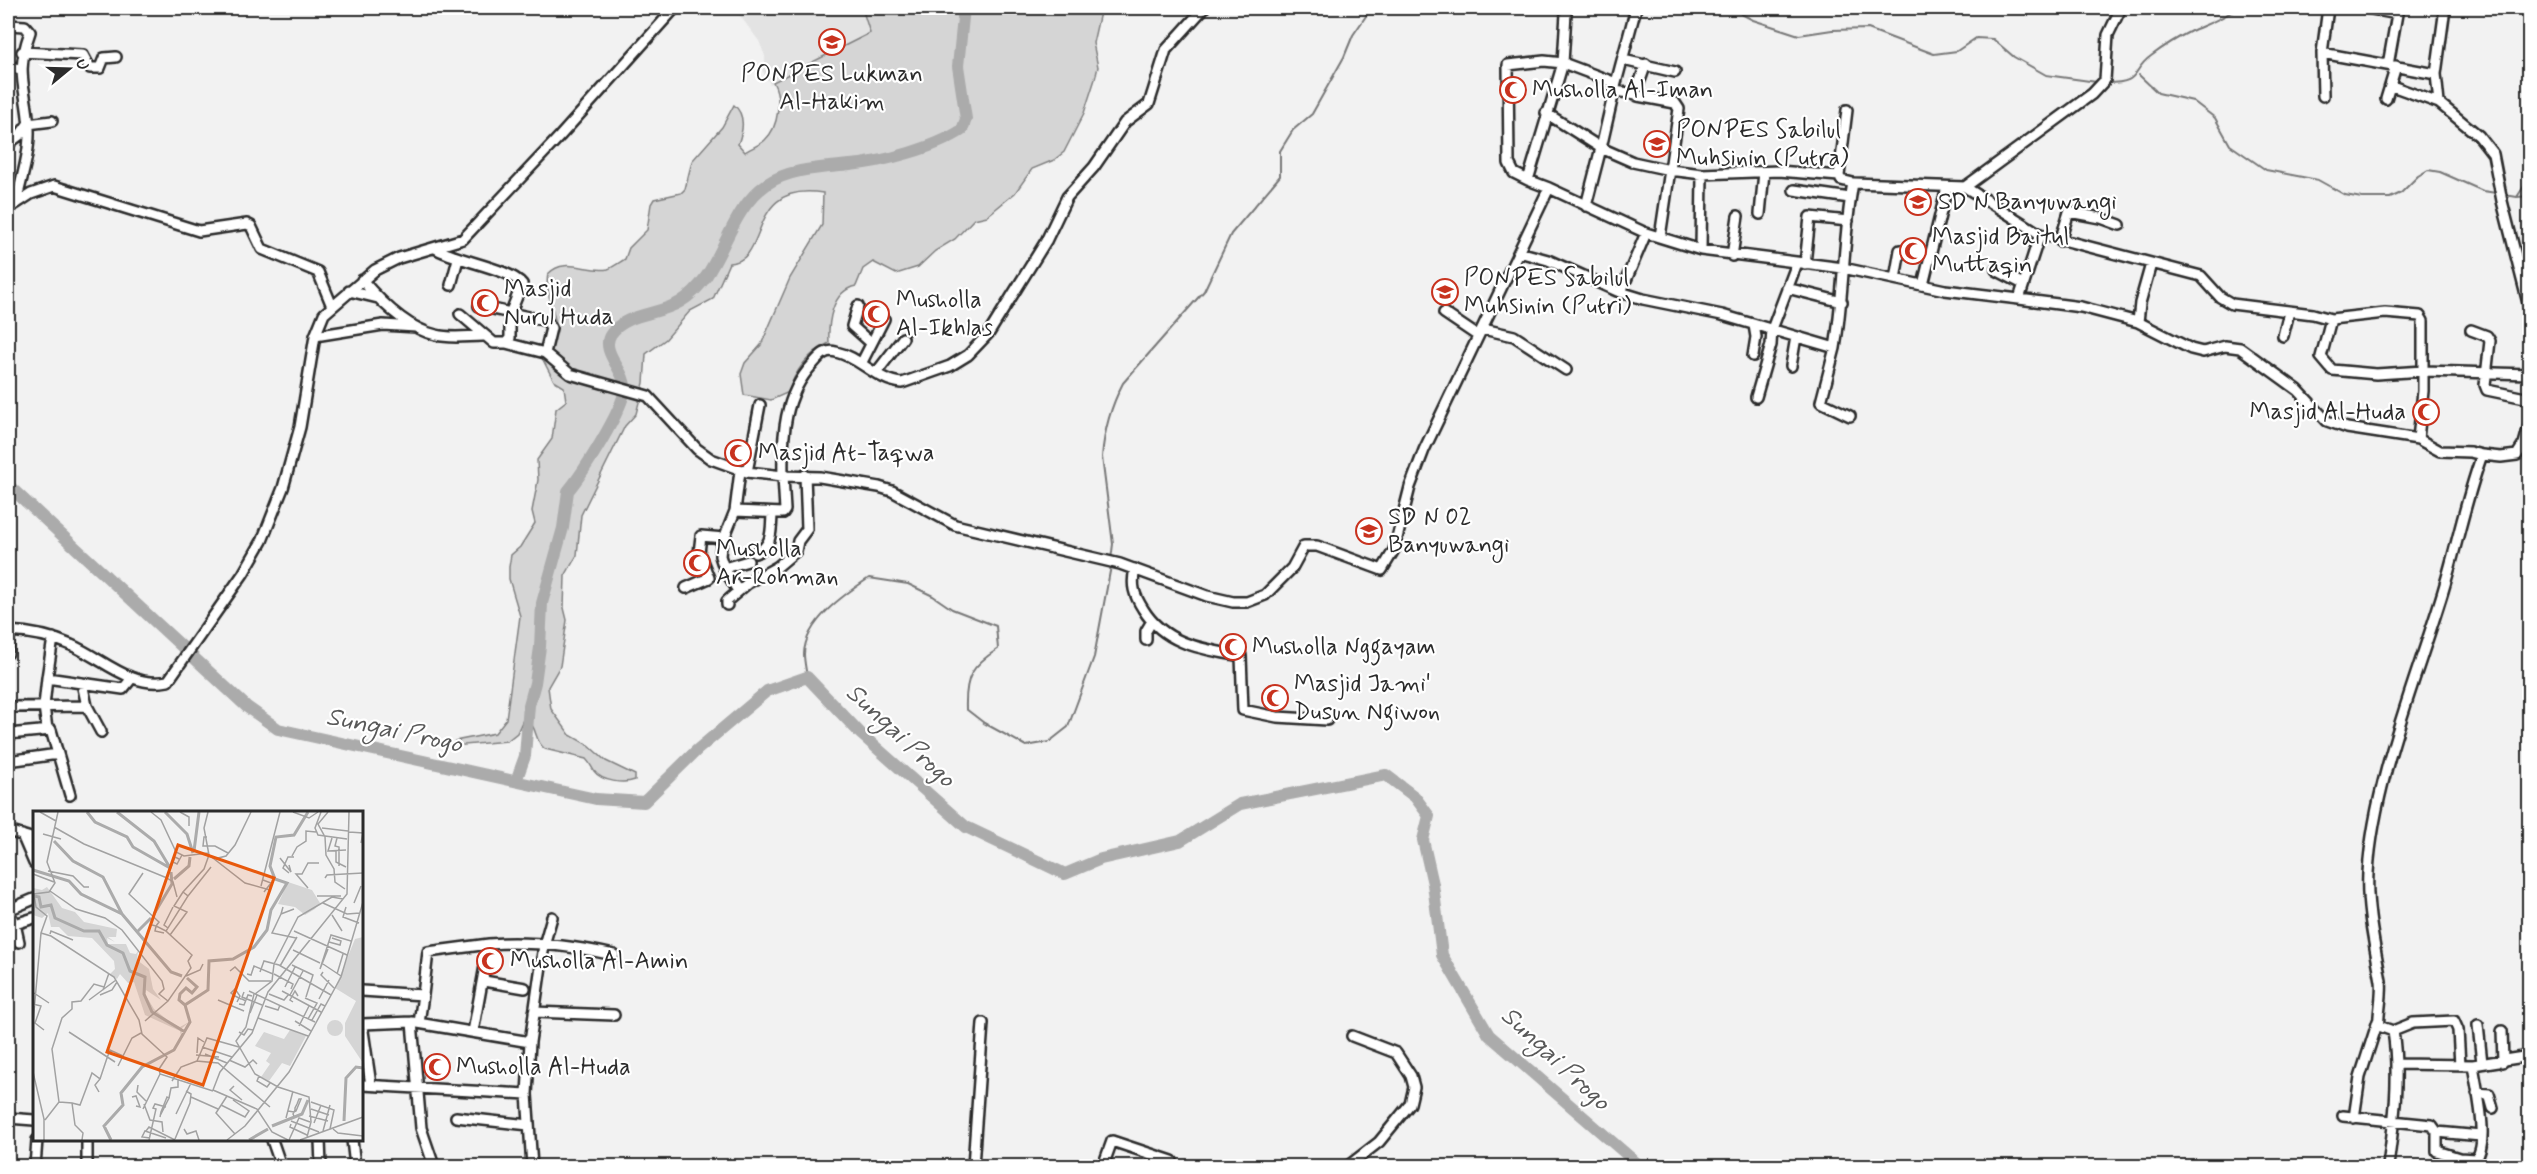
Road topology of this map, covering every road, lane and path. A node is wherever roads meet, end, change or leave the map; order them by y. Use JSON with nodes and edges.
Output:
{"nodes":[{"id":1,"x":675,"y":8,"type":"edge"},
{"id":2,"x":1204,"y":8,"type":"edge"},
{"id":3,"x":1636,"y":8,"type":"edge"},
{"id":4,"x":2121,"y":8,"type":"edge"},
{"id":5,"x":2328,"y":8,"type":"edge"},
{"id":6,"x":2366,"y":8,"type":"edge"},
{"id":7,"x":2445,"y":8,"type":"edge"},
{"id":8,"x":2398,"y":11,"type":"edge"},
{"id":9,"x":1566,"y":13,"type":"dead end"},
{"id":10,"x":8,"y":25,"type":"edge"},
{"id":11,"x":22,"y":52,"type":"junction"},
{"id":12,"x":2322,"y":53,"type":"junction"},
{"id":13,"x":116,"y":57,"type":"dead end"},
{"id":14,"x":1623,"y":60,"type":"junction"},
{"id":15,"x":1563,"y":63,"type":"junction"},
{"id":16,"x":1646,"y":64,"type":"junction"},
{"id":17,"x":8,"y":66,"type":"edge"},
{"id":18,"x":2392,"y":66,"type":"junction"},
{"id":19,"x":20,"y":69,"type":"junction"},
{"id":20,"x":1675,"y":72,"type":"dead end"},
{"id":21,"x":2436,"y":74,"type":"junction"},
{"id":22,"x":2392,"y":86,"type":"junction"},
{"id":23,"x":1615,"y":87,"type":"junction"},
{"id":24,"x":1637,"y":94,"type":"junction"},
{"id":25,"x":2323,"y":96,"type":"dead end"},
{"id":26,"x":2386,"y":99,"type":"dead end"},
{"id":27,"x":2439,"y":103,"type":"junction"},
{"id":28,"x":1846,"y":110,"type":"dead end"},
{"id":29,"x":1546,"y":113,"type":"junction"},
{"id":30,"x":52,"y":122,"type":"dead end"},
{"id":31,"x":28,"y":124,"type":"junction"},
{"id":32,"x":8,"y":144,"type":"edge"},
{"id":33,"x":1601,"y":148,"type":"junction"},
{"id":34,"x":1670,"y":170,"type":"junction"},
{"id":35,"x":1764,"y":172,"type":"junction"},
{"id":36,"x":1702,"y":174,"type":"junction"},
{"id":37,"x":1839,"y":176,"type":"junction"},
{"id":38,"x":1528,"y":180,"type":"junction"},
{"id":39,"x":1852,"y":183,"type":"junction"},
{"id":40,"x":1947,"y":187,"type":"junction"},
{"id":41,"x":1965,"y":187,"type":"junction"},
{"id":42,"x":1549,"y":188,"type":"junction"},
{"id":43,"x":1794,"y":190,"type":"dead end"},
{"id":44,"x":1850,"y":198,"type":"junction"},
{"id":45,"x":16,"y":203,"type":"junction"},
{"id":46,"x":1587,"y":206,"type":"junction"},
{"id":47,"x":8,"y":209,"type":"edge"},
{"id":48,"x":1760,"y":214,"type":"dead end"},
{"id":49,"x":1738,"y":216,"type":"dead end"},
{"id":50,"x":1848,"y":221,"type":"junction"},
{"id":51,"x":2120,"y":225,"type":"dead end"},
{"id":52,"x":1646,"y":233,"type":"junction"},
{"id":53,"x":2040,"y":234,"type":"junction"},
{"id":54,"x":1660,"y":237,"type":"junction"},
{"id":55,"x":2060,"y":241,"type":"junction"},
{"id":56,"x":435,"y":248,"type":"junction"},
{"id":57,"x":1701,"y":250,"type":"junction"},
{"id":58,"x":1900,"y":250,"type":"dead end"},
{"id":59,"x":1519,"y":252,"type":"junction"},
{"id":60,"x":1732,"y":256,"type":"junction"},
{"id":61,"x":458,"y":259,"type":"junction"},
{"id":62,"x":1801,"y":264,"type":"junction"},
{"id":63,"x":2151,"y":264,"type":"junction"},
{"id":64,"x":1843,"y":268,"type":"junction"},
{"id":65,"x":1995,"y":270,"type":"dead end"},
{"id":66,"x":1895,"y":279,"type":"junction"},
{"id":67,"x":362,"y":280,"type":"junction"},
{"id":68,"x":2023,"y":284,"type":"junction"},
{"id":69,"x":451,"y":285,"type":"dead end"},
{"id":70,"x":1923,"y":285,"type":"junction"},
{"id":71,"x":1787,"y":288,"type":"junction"},
{"id":72,"x":349,"y":291,"type":"junction"},
{"id":73,"x":1621,"y":292,"type":"junction"},
{"id":74,"x":381,"y":299,"type":"junction"},
{"id":75,"x":2019,"y":299,"type":"junction"},
{"id":76,"x":1842,"y":302,"type":"junction"},
{"id":77,"x":332,"y":306,"type":"junction"},
{"id":78,"x":479,"y":306,"type":"dead end"},
{"id":79,"x":858,"y":306,"type":"dead end"},
{"id":80,"x":2529,"y":311,"type":"edge"},
{"id":81,"x":2289,"y":312,"type":"junction"},
{"id":82,"x":1444,"y":313,"type":"dead end"},
{"id":83,"x":460,"y":314,"type":"dead end"},
{"id":84,"x":510,"y":314,"type":"junction"},
{"id":85,"x":884,"y":319,"type":"dead end"},
{"id":86,"x":2331,"y":320,"type":"junction"},
{"id":87,"x":2138,"y":322,"type":"junction"},
{"id":88,"x":1754,"y":325,"type":"junction"},
{"id":89,"x":416,"y":327,"type":"junction"},
{"id":90,"x":1772,"y":329,"type":"junction"},
{"id":91,"x":2471,"y":330,"type":"dead end"},
{"id":92,"x":1480,"y":332,"type":"junction"},
{"id":93,"x":315,"y":336,"type":"junction"},
{"id":94,"x":483,"y":336,"type":"junction"},
{"id":95,"x":2283,"y":336,"type":"dead end"},
{"id":96,"x":1796,"y":337,"type":"junction"},
{"id":97,"x":903,"y":338,"type":"dead end"},
{"id":98,"x":506,"y":343,"type":"junction"},
{"id":99,"x":872,"y":343,"type":"junction"},
{"id":100,"x":1835,"y":348,"type":"junction"},
{"id":101,"x":545,"y":353,"type":"junction"},
{"id":102,"x":1753,"y":356,"type":"dead end"},
{"id":103,"x":861,"y":362,"type":"junction"},
{"id":104,"x":1791,"y":366,"type":"dead end"},
{"id":105,"x":1566,"y":370,"type":"dead end"},
{"id":106,"x":2424,"y":371,"type":"junction"},
{"id":107,"x":2486,"y":372,"type":"junction"},
{"id":108,"x":876,"y":373,"type":"junction"},
{"id":109,"x":2529,"y":374,"type":"edge"},
{"id":110,"x":1756,"y":397,"type":"dead end"},
{"id":111,"x":2529,"y":399,"type":"edge"},
{"id":112,"x":760,"y":405,"type":"dead end"},
{"id":113,"x":1850,"y":416,"type":"dead end"},
{"id":114,"x":2529,"y":422,"type":"edge"},
{"id":115,"x":2418,"y":439,"type":"junction"},
{"id":116,"x":2527,"y":444,"type":"edge"},
{"id":117,"x":2482,"y":455,"type":"junction"},
{"id":118,"x":744,"y":471,"type":"junction"},
{"id":119,"x":783,"y":476,"type":"junction"},
{"id":120,"x":805,"y":476,"type":"junction"},
{"id":121,"x":735,"y":511,"type":"junction"},
{"id":122,"x":772,"y":514,"type":"junction"},
{"id":123,"x":724,"y":538,"type":"junction"},
{"id":124,"x":755,"y":553,"type":"dead end"},
{"id":125,"x":748,"y":561,"type":"dead end"},
{"id":126,"x":724,"y":568,"type":"junction"},
{"id":127,"x":1135,"y":569,"type":"junction"},
{"id":128,"x":686,"y":588,"type":"dead end"},
{"id":129,"x":738,"y":591,"type":"junction"},
{"id":130,"x":727,"y":605,"type":"dead end"},
{"id":131,"x":1152,"y":621,"type":"junction"},
{"id":132,"x":8,"y":631,"type":"edge"},
{"id":133,"x":53,"y":638,"type":"junction"},
{"id":134,"x":1146,"y":640,"type":"dead end"},
{"id":135,"x":8,"y":652,"type":"edge"},
{"id":136,"x":47,"y":678,"type":"junction"},
{"id":137,"x":132,"y":678,"type":"junction"},
{"id":138,"x":82,"y":683,"type":"junction"},
{"id":139,"x":44,"y":706,"type":"junction"},
{"id":140,"x":87,"y":706,"type":"junction"},
{"id":141,"x":8,"y":707,"type":"edge"},
{"id":142,"x":1327,"y":720,"type":"dead end"},
{"id":143,"x":47,"y":729,"type":"junction"},
{"id":144,"x":101,"y":732,"type":"dead end"},
{"id":145,"x":8,"y":734,"type":"edge"},
{"id":146,"x":58,"y":754,"type":"junction"},
{"id":147,"x":8,"y":761,"type":"edge"},
{"id":148,"x":70,"y":795,"type":"dead end"},
{"id":149,"x":8,"y":831,"type":"edge"},
{"id":150,"x":22,"y":835,"type":"junction"},
{"id":151,"x":33,"y":839,"type":"edge"},
{"id":152,"x":33,"y":861,"type":"edge"},
{"id":153,"x":33,"y":899,"type":"edge"},
{"id":154,"x":8,"y":911,"type":"edge"},
{"id":155,"x":552,"y":917,"type":"dead end"},
{"id":156,"x":33,"y":918,"type":"edge"},
{"id":157,"x":15,"y":924,"type":"junction"},
{"id":158,"x":19,"y":942,"type":"dead end"},
{"id":159,"x":489,"y":944,"type":"junction"},
{"id":160,"x":544,"y":945,"type":"junction"},
{"id":161,"x":614,"y":955,"type":"dead end"},
{"id":162,"x":484,"y":981,"type":"junction"},
{"id":163,"x":525,"y":988,"type":"dead end"},
{"id":164,"x":363,"y":991,"type":"edge"},
{"id":165,"x":423,"y":995,"type":"junction"},
{"id":166,"x":534,"y":1012,"type":"junction"},
{"id":167,"x":614,"y":1015,"type":"dead end"},
{"id":168,"x":2378,"y":1021,"type":"junction"},
{"id":169,"x":415,"y":1022,"type":"junction"},
{"id":170,"x":983,"y":1023,"type":"dead end"},
{"id":171,"x":363,"y":1024,"type":"edge"},
{"id":172,"x":2478,"y":1025,"type":"dead end"},
{"id":173,"x":2393,"y":1031,"type":"junction"},
{"id":174,"x":473,"y":1032,"type":"junction"},
{"id":175,"x":2502,"y":1032,"type":"dead end"},
{"id":176,"x":1352,"y":1036,"type":"dead end"},
{"id":177,"x":363,"y":1039,"type":"edge"},
{"id":178,"x":530,"y":1042,"type":"junction"},
{"id":179,"x":2529,"y":1056,"type":"edge"},
{"id":180,"x":2503,"y":1062,"type":"junction"},
{"id":181,"x":2396,"y":1064,"type":"junction"},
{"id":182,"x":2478,"y":1064,"type":"junction"},
{"id":183,"x":2460,"y":1065,"type":"junction"},
{"id":184,"x":366,"y":1085,"type":"edge"},
{"id":185,"x":416,"y":1086,"type":"junction"},
{"id":186,"x":2477,"y":1093,"type":"junction"},
{"id":187,"x":527,"y":1094,"type":"junction"},
{"id":188,"x":2493,"y":1108,"type":"dead end"},
{"id":189,"x":2343,"y":1116,"type":"dead end"},
{"id":190,"x":8,"y":1118,"type":"edge"},
{"id":191,"x":456,"y":1118,"type":"dead end"},
{"id":192,"x":2354,"y":1118,"type":"junction"},
{"id":193,"x":33,"y":1120,"type":"edge"},
{"id":194,"x":2394,"y":1123,"type":"junction"},
{"id":195,"x":529,"y":1125,"type":"junction"},
{"id":196,"x":2437,"y":1131,"type":"junction"},
{"id":197,"x":2481,"y":1136,"type":"junction"},
{"id":198,"x":37,"y":1141,"type":"edge"},
{"id":199,"x":87,"y":1141,"type":"edge"},
{"id":200,"x":272,"y":1141,"type":"edge"},
{"id":201,"x":320,"y":1141,"type":"edge"},
{"id":202,"x":352,"y":1141,"type":"edge"},
{"id":203,"x":2458,"y":1162,"type":"edge"},
{"id":204,"x":35,"y":1167,"type":"edge"},
{"id":205,"x":87,"y":1167,"type":"edge"},
{"id":206,"x":280,"y":1167,"type":"edge"},
{"id":207,"x":321,"y":1167,"type":"edge"},
{"id":208,"x":355,"y":1167,"type":"edge"},
{"id":209,"x":434,"y":1167,"type":"edge"},
{"id":210,"x":532,"y":1167,"type":"edge"},
{"id":211,"x":973,"y":1167,"type":"edge"},
{"id":212,"x":1103,"y":1167,"type":"edge"},
{"id":213,"x":1169,"y":1167,"type":"edge"},
{"id":214,"x":1348,"y":1167,"type":"edge"},
{"id":215,"x":2388,"y":1167,"type":"edge"}],
"edges":[{"from":1,"to":56,"type":"street"},
{"from":2,"to":108,"type":"street"},
{"from":3,"to":14,"type":"street"},
{"from":4,"to":41,"type":"street"},
{"from":5,"to":12,"type":"street"},
{"from":6,"to":8,"type":"street"},
{"from":7,"to":21,"type":"street"},
{"from":8,"to":18,"type":"street"},
{"from":9,"to":15,"type":"street"},
{"from":10,"to":11,"type":"street"},
{"from":11,"to":13,"type":"street"},
{"from":11,"to":19,"type":"street"},
{"from":12,"to":18,"type":"street"},
{"from":12,"to":25,"type":"street"},
{"from":14,"to":16,"type":"street"},
{"from":14,"to":23,"type":"street"},
{"from":15,"to":23,"type":"street"},
{"from":15,"to":29,"type":"street"},
{"from":15,"to":38,"type":"street"},
{"from":16,"to":20,"type":"street"},
{"from":16,"to":24,"type":"street"},
{"from":17,"to":19,"type":"street"},
{"from":18,"to":21,"type":"street"},
{"from":18,"to":22,"type":"street"},
{"from":19,"to":31,"type":"street"},
{"from":21,"to":27,"type":"street"},
{"from":22,"to":26,"type":"street"},
{"from":22,"to":27,"type":"street"},
{"from":23,"to":24,"type":"street"},
{"from":23,"to":33,"type":"street"},
{"from":24,"to":34,"type":"street"},
{"from":27,"to":80,"type":"street"},
{"from":28,"to":37,"type":"street"},
{"from":29,"to":33,"type":"street"},
{"from":29,"to":38,"type":"street"},
{"from":30,"to":31,"type":"street"},
{"from":31,"to":32,"type":"street"},
{"from":31,"to":45,"type":"street"},
{"from":33,"to":34,"type":"street"},
{"from":33,"to":46,"type":"street"},
{"from":34,"to":36,"type":"street"},
{"from":34,"to":54,"type":"street"},
{"from":35,"to":36,"type":"street"},
{"from":35,"to":37,"type":"street"},
{"from":35,"to":48,"type":"street"},
{"from":36,"to":57,"type":"street"},
{"from":37,"to":39,"type":"street"},
{"from":38,"to":42,"type":"street"},
{"from":39,"to":40,"type":"street"},
{"from":39,"to":44,"type":"street"},
{"from":40,"to":41,"type":"street"},
{"from":40,"to":70,"type":"street"},
{"from":41,"to":53,"type":"street"},
{"from":42,"to":46,"type":"street"},
{"from":42,"to":59,"type":"street"},
{"from":43,"to":44,"type":"street"},
{"from":44,"to":50,"type":"street"},
{"from":45,"to":47,"type":"street"},
{"from":45,"to":77,"type":"street"},
{"from":46,"to":52,"type":"street"},
{"from":49,"to":60,"type":"street"},
{"from":50,"to":62,"type":"street"},
{"from":50,"to":64,"type":"street"},
{"from":51,"to":55,"type":"street"},
{"from":52,"to":54,"type":"street"},
{"from":52,"to":73,"type":"street"},
{"from":53,"to":55,"type":"street"},
{"from":53,"to":68,"type":"street"},
{"from":54,"to":57,"type":"street"},
{"from":55,"to":63,"type":"street"},
{"from":56,"to":61,"type":"street"},
{"from":56,"to":67,"type":"street"},
{"from":57,"to":60,"type":"street"},
{"from":58,"to":66,"type":"street"},
{"from":59,"to":73,"type":"street"},
{"from":59,"to":92,"type":"street"},
{"from":60,"to":62,"type":"street"},
{"from":61,"to":69,"type":"street"},
{"from":61,"to":84,"type":"street"},
{"from":62,"to":64,"type":"street"},
{"from":62,"to":71,"type":"street"},
{"from":63,"to":81,"type":"street"},
{"from":63,"to":87,"type":"street"},
{"from":64,"to":66,"type":"street"},
{"from":64,"to":76,"type":"street"},
{"from":65,"to":68,"type":"street"},
{"from":66,"to":70,"type":"street"},
{"from":67,"to":72,"type":"street"},
{"from":67,"to":74,"type":"street"},
{"from":68,"to":75,"type":"street"},
{"from":70,"to":75,"type":"street"},
{"from":71,"to":76,"type":"street"},
{"from":71,"to":90,"type":"street"},
{"from":72,"to":74,"type":"street"},
{"from":72,"to":77,"type":"street"},
{"from":73,"to":88,"type":"street"},
{"from":74,"to":89,"type":"street"},
{"from":75,"to":87,"type":"street"},
{"from":76,"to":100,"type":"street"},
{"from":77,"to":93,"type":"street"},
{"from":78,"to":84,"type":"street"},
{"from":79,"to":99,"type":"street"},
{"from":81,"to":86,"type":"street"},
{"from":81,"to":95,"type":"street"},
{"from":82,"to":92,"type":"street"},
{"from":83,"to":94,"type":"street"},
{"from":84,"to":98,"type":"street"},
{"from":84,"to":101,"type":"street"},
{"from":85,"to":99,"type":"street"},
{"from":86,"to":106,"type":"street"},
{"from":86,"to":106,"type":"street"},
{"from":87,"to":115,"type":"street"},
{"from":88,"to":90,"type":"street"},
{"from":88,"to":102,"type":"street"},
{"from":89,"to":93,"type":"street"},
{"from":89,"to":94,"type":"street"},
{"from":90,"to":96,"type":"street"},
{"from":90,"to":110,"type":"street"},
{"from":91,"to":107,"type":"street"},
{"from":92,"to":105,"type":"street"},
{"from":92,"to":127,"type":"street"},
{"from":93,"to":137,"type":"street"},
{"from":94,"to":98,"type":"street"},
{"from":96,"to":100,"type":"street"},
{"from":96,"to":104,"type":"street"},
{"from":97,"to":108,"type":"street"},
{"from":98,"to":101,"type":"street"},
{"from":99,"to":103,"type":"street"},
{"from":100,"to":113,"type":"street"},
{"from":101,"to":118,"type":"street"},
{"from":103,"to":108,"type":"street"},
{"from":103,"to":119,"type":"street"},
{"from":106,"to":107,"type":"street"},
{"from":106,"to":115,"type":"street"},
{"from":107,"to":109,"type":"street"},
{"from":107,"to":111,"type":"street"},
{"from":112,"to":118,"type":"street"},
{"from":114,"to":116,"type":"street"},
{"from":115,"to":117,"type":"street"},
{"from":116,"to":117,"type":"street"},
{"from":117,"to":168,"type":"street"},
{"from":118,"to":119,"type":"street"},
{"from":118,"to":121,"type":"street"},
{"from":119,"to":120,"type":"street"},
{"from":119,"to":122,"type":"street"},
{"from":120,"to":127,"type":"street"},
{"from":120,"to":129,"type":"street"},
{"from":121,"to":122,"type":"street"},
{"from":121,"to":123,"type":"street"},
{"from":122,"to":124,"type":"street"},
{"from":123,"to":126,"type":"street"},
{"from":123,"to":128,"type":"street"},
{"from":125,"to":126,"type":"street"},
{"from":126,"to":129,"type":"street"},
{"from":127,"to":131,"type":"street"},
{"from":129,"to":130,"type":"street"},
{"from":131,"to":134,"type":"street"},
{"from":131,"to":142,"type":"street"},
{"from":132,"to":133,"type":"street"},
{"from":132,"to":135,"type":"street"},
{"from":133,"to":136,"type":"street"},
{"from":133,"to":137,"type":"street"},
{"from":136,"to":138,"type":"street"},
{"from":136,"to":139,"type":"street"},
{"from":137,"to":138,"type":"street"},
{"from":138,"to":140,"type":"street"},
{"from":139,"to":140,"type":"street"},
{"from":139,"to":141,"type":"street"},
{"from":139,"to":143,"type":"street"},
{"from":140,"to":144,"type":"street"},
{"from":143,"to":145,"type":"street"},
{"from":143,"to":146,"type":"street"},
{"from":146,"to":147,"type":"street"},
{"from":146,"to":148,"type":"street"},
{"from":149,"to":150,"type":"street"},
{"from":150,"to":151,"type":"street"},
{"from":150,"to":152,"type":"street"},
{"from":153,"to":154,"type":"street"},
{"from":154,"to":157,"type":"street"},
{"from":155,"to":160,"type":"street"},
{"from":156,"to":157,"type":"street"},
{"from":157,"to":158,"type":"street"},
{"from":159,"to":160,"type":"street"},
{"from":159,"to":162,"type":"street"},
{"from":159,"to":165,"type":"street"},
{"from":160,"to":161,"type":"street"},
{"from":160,"to":166,"type":"street"},
{"from":162,"to":163,"type":"street"},
{"from":162,"to":174,"type":"street"},
{"from":164,"to":165,"type":"street"},
{"from":165,"to":169,"type":"street"},
{"from":166,"to":167,"type":"street"},
{"from":166,"to":178,"type":"street"},
{"from":168,"to":173,"type":"street"},
{"from":168,"to":192,"type":"street"},
{"from":169,"to":171,"type":"street"},
{"from":169,"to":174,"type":"street"},
{"from":169,"to":185,"type":"street"},
{"from":170,"to":211,"type":"street"},
{"from":172,"to":182,"type":"street"},
{"from":173,"to":181,"type":"street"},
{"from":173,"to":183,"type":"street"},
{"from":174,"to":178,"type":"street"},
{"from":175,"to":180,"type":"street"},
{"from":176,"to":214,"type":"street"},
{"from":177,"to":184,"type":"street"},
{"from":178,"to":187,"type":"street"},
{"from":179,"to":180,"type":"street"},
{"from":180,"to":182,"type":"street"},
{"from":181,"to":183,"type":"street"},
{"from":181,"to":194,"type":"street"},
{"from":182,"to":183,"type":"street"},
{"from":182,"to":186,"type":"street"},
{"from":184,"to":185,"type":"street"},
{"from":185,"to":187,"type":"street"},
{"from":185,"to":209,"type":"street"},
{"from":186,"to":188,"type":"street"},
{"from":186,"to":197,"type":"street"},
{"from":187,"to":195,"type":"street"},
{"from":189,"to":192,"type":"street"},
{"from":190,"to":193,"type":"street"},
{"from":191,"to":195,"type":"street"},
{"from":192,"to":194,"type":"street"},
{"from":194,"to":196,"type":"street"},
{"from":194,"to":215,"type":"street"},
{"from":195,"to":210,"type":"street"},
{"from":196,"to":197,"type":"street"},
{"from":196,"to":203,"type":"street"},
{"from":197,"to":203,"type":"street"},
{"from":198,"to":204,"type":"street"},
{"from":199,"to":205,"type":"street"},
{"from":200,"to":206,"type":"street"},
{"from":201,"to":207,"type":"street"},
{"from":202,"to":208,"type":"street"},
{"from":212,"to":213,"type":"street"}]}
